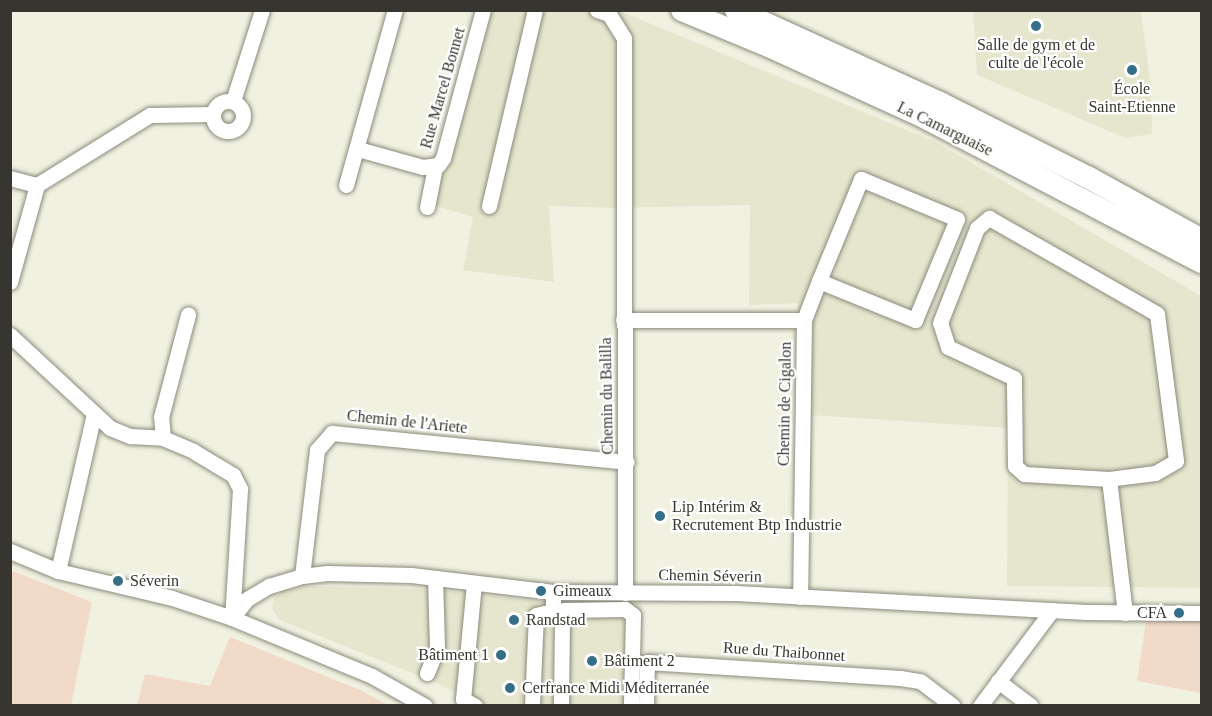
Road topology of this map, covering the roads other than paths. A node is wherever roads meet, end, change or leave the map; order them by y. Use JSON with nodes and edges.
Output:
{"nodes":[{"id":1,"x":262,"y":10,"type":"edge"},
{"id":2,"x":394,"y":10,"type":"edge"},
{"id":3,"x":483,"y":10,"type":"edge"},
{"id":4,"x":535,"y":10,"type":"edge"},
{"id":5,"x":597,"y":10,"type":"edge"},
{"id":6,"x":682,"y":10,"type":"edge"},
{"id":7,"x":736,"y":10,"type":"edge"},
{"id":8,"x":233,"y":101,"type":"junction"},
{"id":9,"x":213,"y":114,"type":"junction"},
{"id":10,"x":358,"y":149,"type":"junction"},
{"id":11,"x":435,"y":167,"type":"junction"},
{"id":12,"x":10,"y":178,"type":"edge"},
{"id":13,"x":37,"y":185,"type":"junction"},
{"id":14,"x":346,"y":185,"type":"dead end"},
{"id":15,"x":489,"y":206,"type":"dead end"},
{"id":16,"x":427,"y":207,"type":"dead end"},
{"id":17,"x":1202,"y":238,"type":"edge"},
{"id":18,"x":1202,"y":262,"type":"edge"},
{"id":19,"x":819,"y":280,"type":"junction"},
{"id":20,"x":10,"y":282,"type":"edge"},
{"id":21,"x":188,"y":315,"type":"dead end"},
{"id":22,"x":623,"y":320,"type":"junction"},
{"id":23,"x":804,"y":320,"type":"junction"},
{"id":24,"x":10,"y":335,"type":"edge"},
{"id":25,"x":94,"y":414,"type":"junction"},
{"id":26,"x":163,"y":438,"type":"junction"},
{"id":27,"x":627,"y":462,"type":"junction"},
{"id":28,"x":1109,"y":479,"type":"junction"},
{"id":29,"x":10,"y":551,"type":"edge"},
{"id":30,"x":58,"y":571,"type":"junction"},
{"id":31,"x":302,"y":576,"type":"junction"},
{"id":32,"x":435,"y":578,"type":"junction"},
{"id":33,"x":474,"y":584,"type":"junction"},
{"id":34,"x":553,"y":592,"type":"junction"},
{"id":35,"x":625,"y":593,"type":"junction"},
{"id":36,"x":800,"y":597,"type":"junction"},
{"id":37,"x":1052,"y":610,"type":"junction"},
{"id":38,"x":1125,"y":613,"type":"junction"},
{"id":39,"x":1202,"y":613,"type":"edge"},
{"id":40,"x":556,"y":614,"type":"junction"},
{"id":41,"x":232,"y":618,"type":"junction"},
{"id":42,"x":427,"y":673,"type":"dead end"},
{"id":43,"x":998,"y":681,"type":"junction"},
{"id":44,"x":425,"y":705,"type":"edge"},
{"id":45,"x":475,"y":705,"type":"edge"},
{"id":46,"x":532,"y":705,"type":"edge"},
{"id":47,"x":561,"y":705,"type":"edge"},
{"id":48,"x":631,"y":705,"type":"edge"},
{"id":49,"x":646,"y":705,"type":"edge"},
{"id":50,"x":953,"y":705,"type":"edge"},
{"id":51,"x":980,"y":705,"type":"edge"},
{"id":52,"x":1031,"y":705,"type":"edge"}],
"edges":[{"from":1,"to":8,"type":"street"},
{"from":2,"to":10,"type":"street"},
{"from":3,"to":11,"type":"street","name":"Rue Marcel Bonnet"},
{"from":4,"to":15,"type":"street"},
{"from":5,"to":22,"type":"street","name":"Chemin du Balilla"},
{"from":6,"to":18,"type":"highway","name":"La Camarguaise"},
{"from":7,"to":17,"type":"highway","name":"La Camarguaise"},
{"from":8,"to":9,"type":"street"},
{"from":8,"to":9,"type":"street"},
{"from":9,"to":13,"type":"street"},
{"from":10,"to":11,"type":"street","name":"Rue Marcel Bonnet"},
{"from":10,"to":14,"type":"street"},
{"from":11,"to":16,"type":"street"},
{"from":12,"to":13,"type":"street"},
{"from":13,"to":20,"type":"street"},
{"from":19,"to":19,"type":"street"},
{"from":19,"to":23,"type":"street"},
{"from":21,"to":26,"type":"street"},
{"from":22,"to":23,"type":"street","name":"Chemin de Cigalon"},
{"from":22,"to":27,"type":"street","name":"Chemin du Balilla"},
{"from":23,"to":36,"type":"street","name":"Chemin de Cigalon"},
{"from":24,"to":25,"type":"street"},
{"from":25,"to":26,"type":"street"},
{"from":25,"to":30,"type":"street"},
{"from":26,"to":41,"type":"street"},
{"from":27,"to":31,"type":"street","name":"Chemin de l'Ariete"},
{"from":27,"to":35,"type":"street","name":"Chemin du Balilla"},
{"from":28,"to":28,"type":"street"},
{"from":28,"to":38,"type":"street"},
{"from":29,"to":30,"type":"street"},
{"from":30,"to":41,"type":"street"},
{"from":31,"to":32,"type":"street","name":"Chemin Séverin"},
{"from":31,"to":41,"type":"street","name":"Chemin Séverin"},
{"from":32,"to":33,"type":"street","name":"Chemin Séverin"},
{"from":32,"to":42,"type":"street"},
{"from":33,"to":34,"type":"street","name":"Chemin Séverin"},
{"from":33,"to":45,"type":"street"},
{"from":34,"to":35,"type":"street","name":"Chemin Séverin"},
{"from":34,"to":40,"type":"street"},
{"from":35,"to":36,"type":"street","name":"Chemin Séverin"},
{"from":36,"to":37,"type":"street","name":"Chemin Séverin"},
{"from":37,"to":38,"type":"street","name":"Chemin Séverin"},
{"from":37,"to":43,"type":"street"},
{"from":38,"to":39,"type":"street","name":"Chemin Séverin"},
{"from":40,"to":46,"type":"street"},
{"from":40,"to":47,"type":"street"},
{"from":40,"to":48,"type":"street"},
{"from":41,"to":44,"type":"street"},
{"from":43,"to":51,"type":"street"},
{"from":43,"to":52,"type":"street"},
{"from":49,"to":50,"type":"street","name":"Rue du Thaibonnet"}]}
